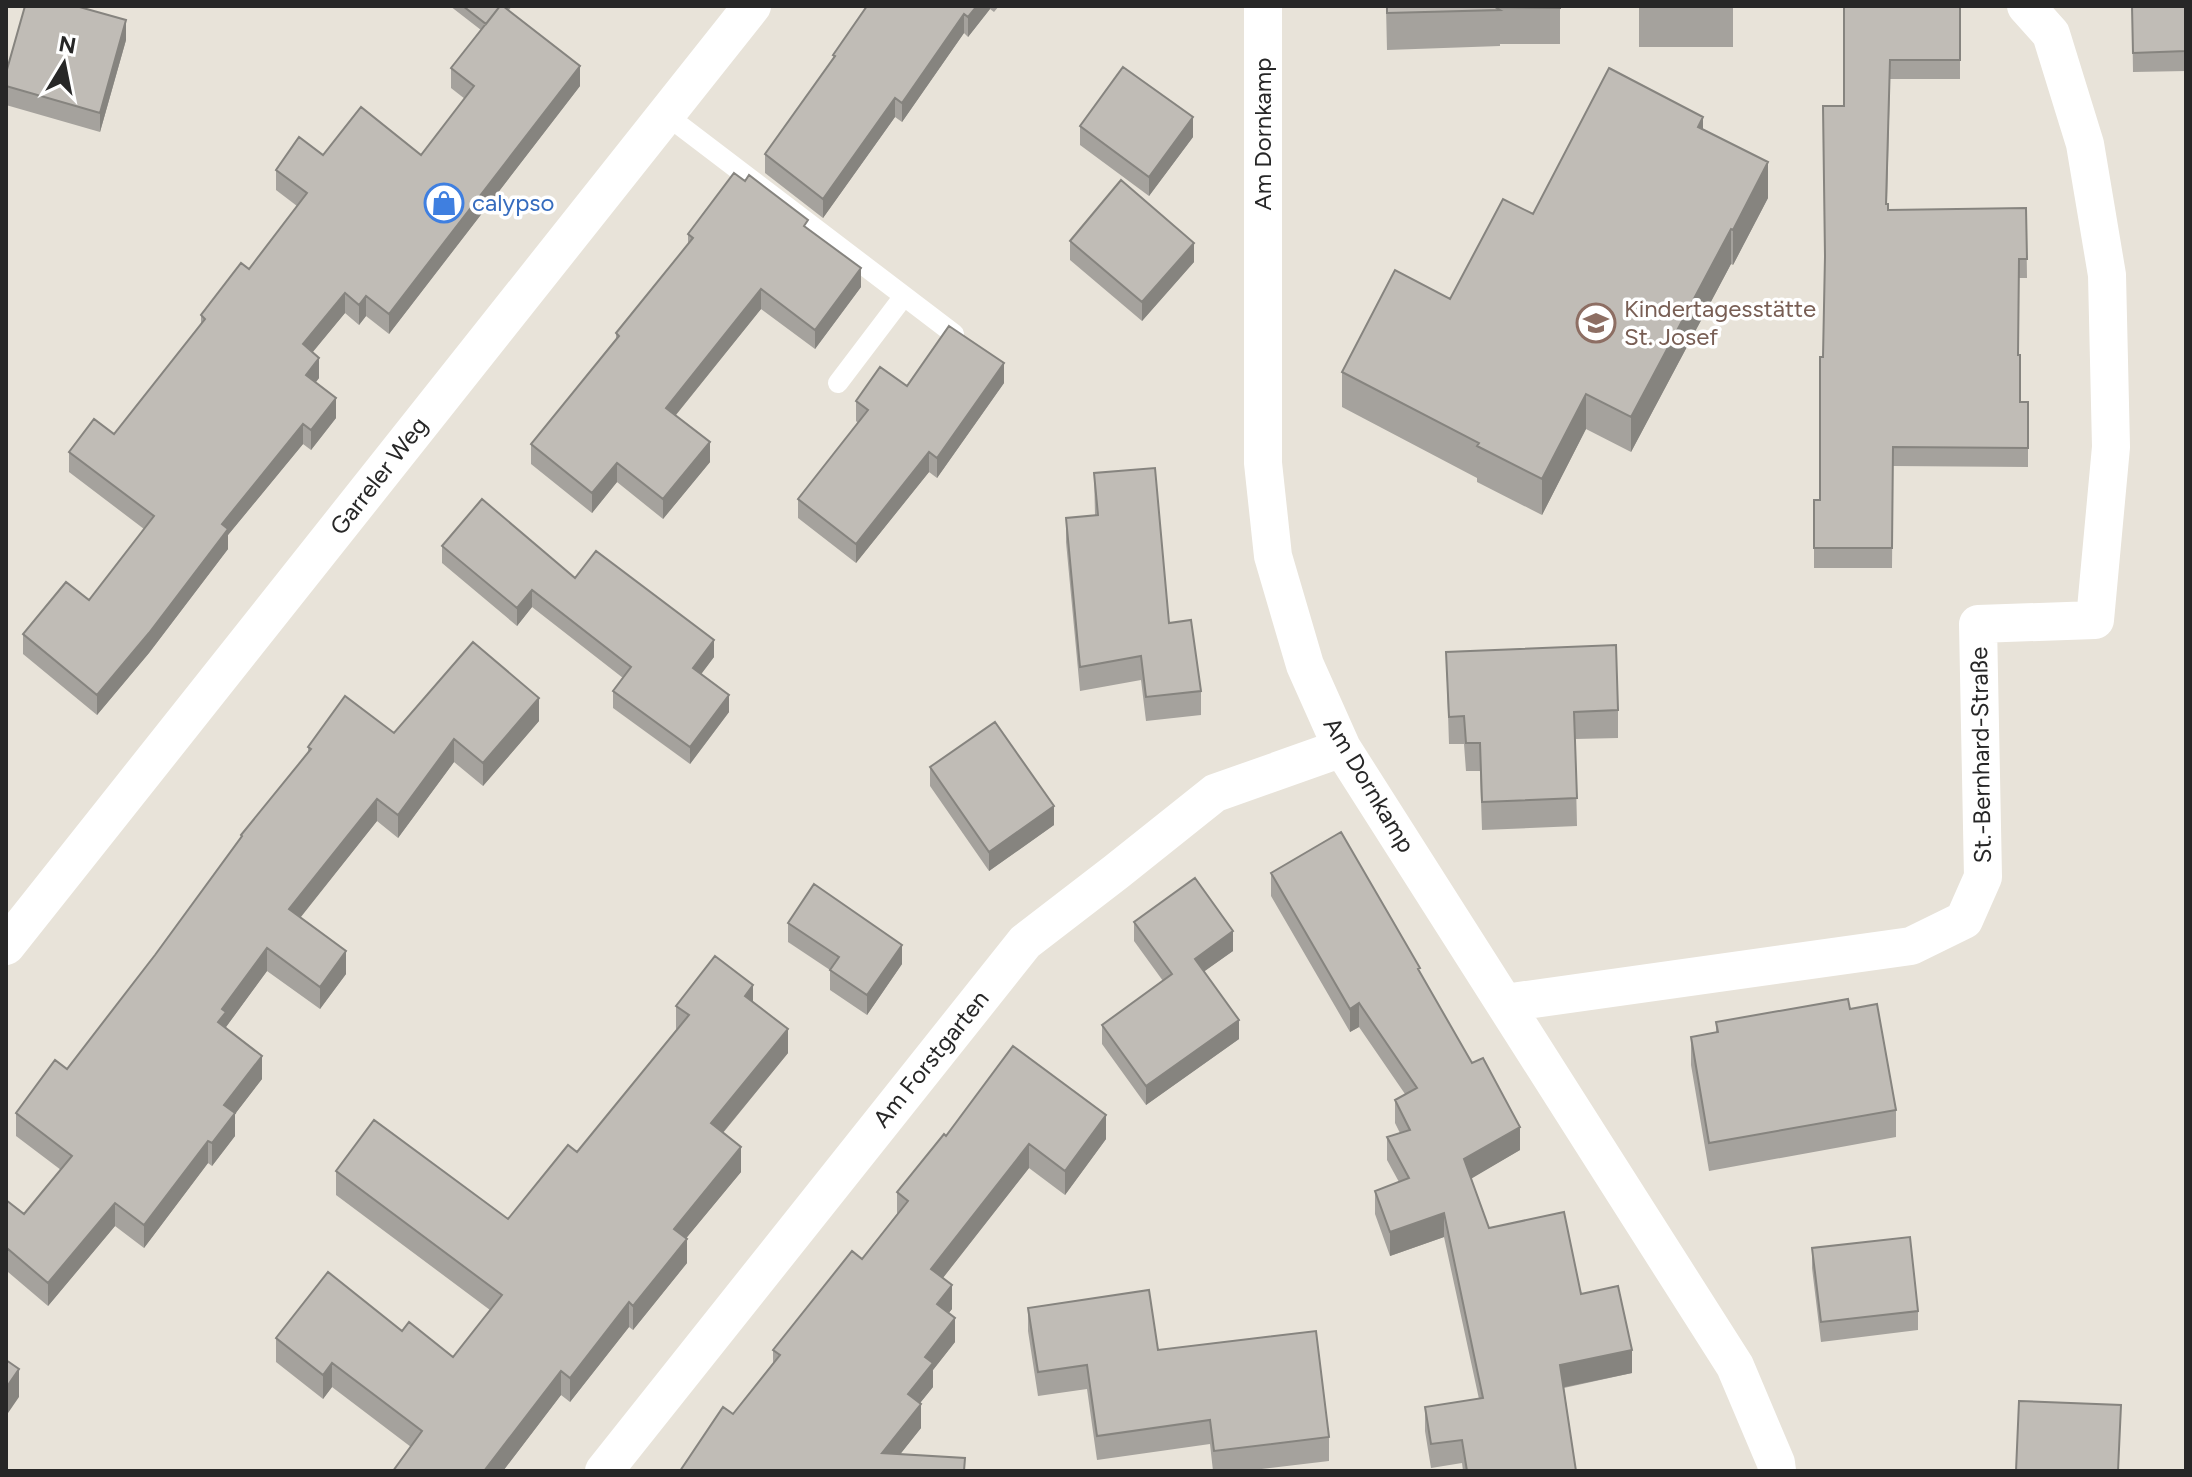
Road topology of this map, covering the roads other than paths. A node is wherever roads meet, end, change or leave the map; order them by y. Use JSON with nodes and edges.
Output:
{"nodes":[{"id":1,"x":752,"y":6,"type":"edge"},
{"id":2,"x":1263,"y":6,"type":"edge"},
{"id":3,"x":2026,"y":6,"type":"edge"},
{"id":4,"x":665,"y":114,"type":"junction"},
{"id":5,"x":904,"y":296,"type":"junction"},
{"id":6,"x":954,"y":334,"type":"edge"},
{"id":7,"x":838,"y":383,"type":"dead end"},
{"id":8,"x":1342,"y":748,"type":"junction"},
{"id":9,"x":6,"y":946,"type":"edge"},
{"id":10,"x":1505,"y":1003,"type":"junction"},
{"id":11,"x":604,"y":1471,"type":"edge"},
{"id":12,"x":1777,"y":1471,"type":"edge"}],
"edges":[{"from":1,"to":4,"type":"street","name":"Garreler Weg"},
{"from":2,"to":8,"type":"street","name":"Am Dornkamp"},
{"from":3,"to":10,"type":"street","name":"St.-Bernhard-Straße"},
{"from":4,"to":5,"type":"lane"},
{"from":4,"to":9,"type":"street","name":"Garreler Weg"},
{"from":5,"to":6,"type":"lane"},
{"from":5,"to":7,"type":"lane"},
{"from":8,"to":10,"type":"street","name":"Am Dornkamp"},
{"from":8,"to":11,"type":"street","name":"Am Forstgarten"},
{"from":10,"to":12,"type":"street","name":"Am Dornkamp"}]}
